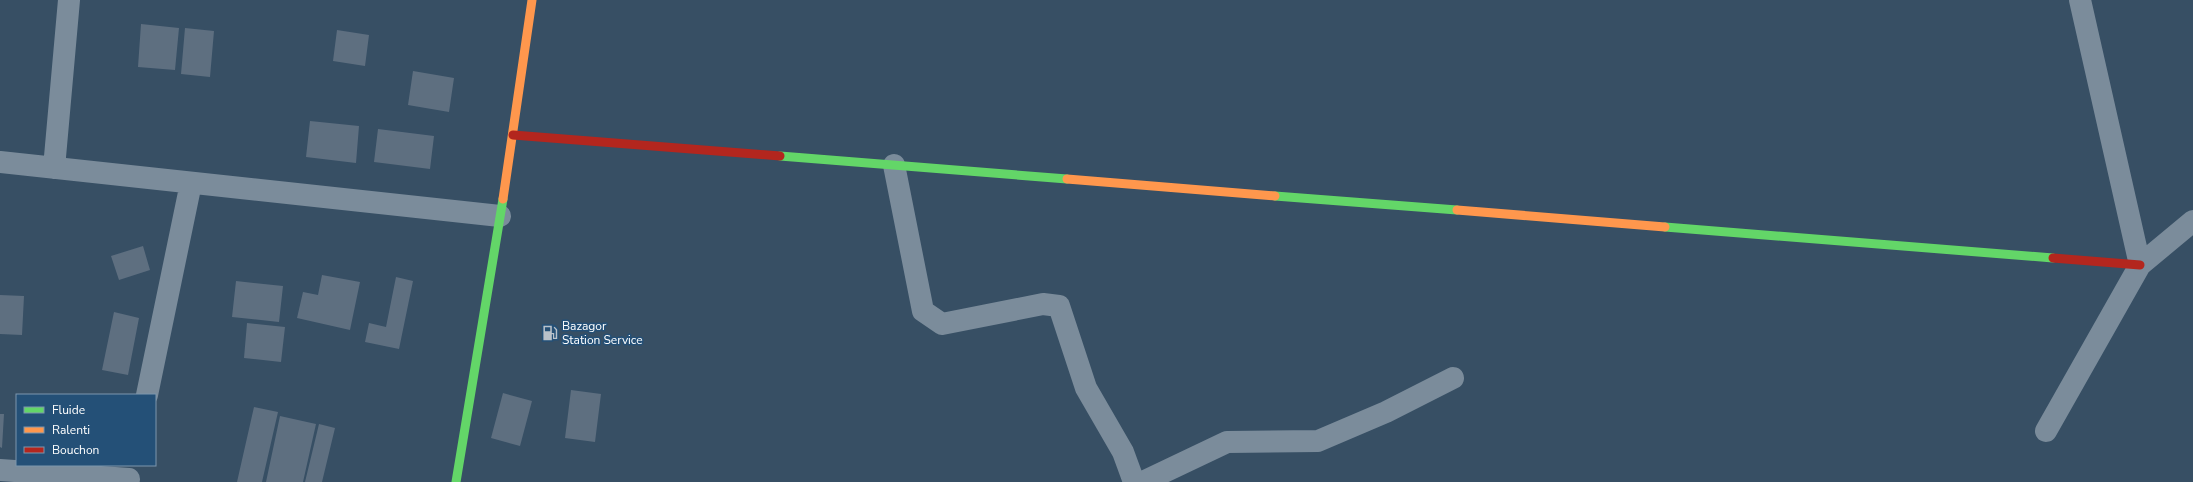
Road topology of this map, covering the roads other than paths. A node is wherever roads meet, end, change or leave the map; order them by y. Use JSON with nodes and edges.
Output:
{"nodes":[{"id":1,"x":69,"y":0,"type":"edge"},
{"id":2,"x":532,"y":0,"type":"edge"},
{"id":3,"x":2080,"y":0,"type":"edge"},
{"id":4,"x":512,"y":136,"type":"junction"},
{"id":5,"x":0,"y":162,"type":"edge"},
{"id":6,"x":894,"y":165,"type":"junction"},
{"id":7,"x":54,"y":168,"type":"junction"},
{"id":8,"x":191,"y":183,"type":"junction"},
{"id":9,"x":500,"y":216,"type":"junction"},
{"id":10,"x":2193,"y":221,"type":"edge"},
{"id":11,"x":2140,"y":264,"type":"junction"},
{"id":12,"x":1453,"y":378,"type":"dead end"},
{"id":13,"x":147,"y":394,"type":"edge"},
{"id":14,"x":2046,"y":431,"type":"dead end"},
{"id":15,"x":0,"y":470,"type":"edge"},
{"id":16,"x":130,"y":475,"type":"edge"},
{"id":17,"x":456,"y":482,"type":"edge"},
{"id":18,"x":1134,"y":482,"type":"edge"},
{"id":19,"x":1143,"y":482,"type":"edge"}],
"edges":[{"from":1,"to":7,"type":"street"},
{"from":2,"to":4,"type":"main road"},
{"from":3,"to":11,"type":"street"},
{"from":4,"to":6,"type":"main road"},
{"from":4,"to":9,"type":"main road"},
{"from":5,"to":7,"type":"street"},
{"from":6,"to":11,"type":"main road"},
{"from":6,"to":18,"type":"street"},
{"from":7,"to":8,"type":"street"},
{"from":8,"to":9,"type":"street"},
{"from":8,"to":13,"type":"street"},
{"from":9,"to":17,"type":"main road"},
{"from":10,"to":11,"type":"street"},
{"from":11,"to":14,"type":"street"},
{"from":12,"to":19,"type":"street"},
{"from":15,"to":16,"type":"street"}]}
